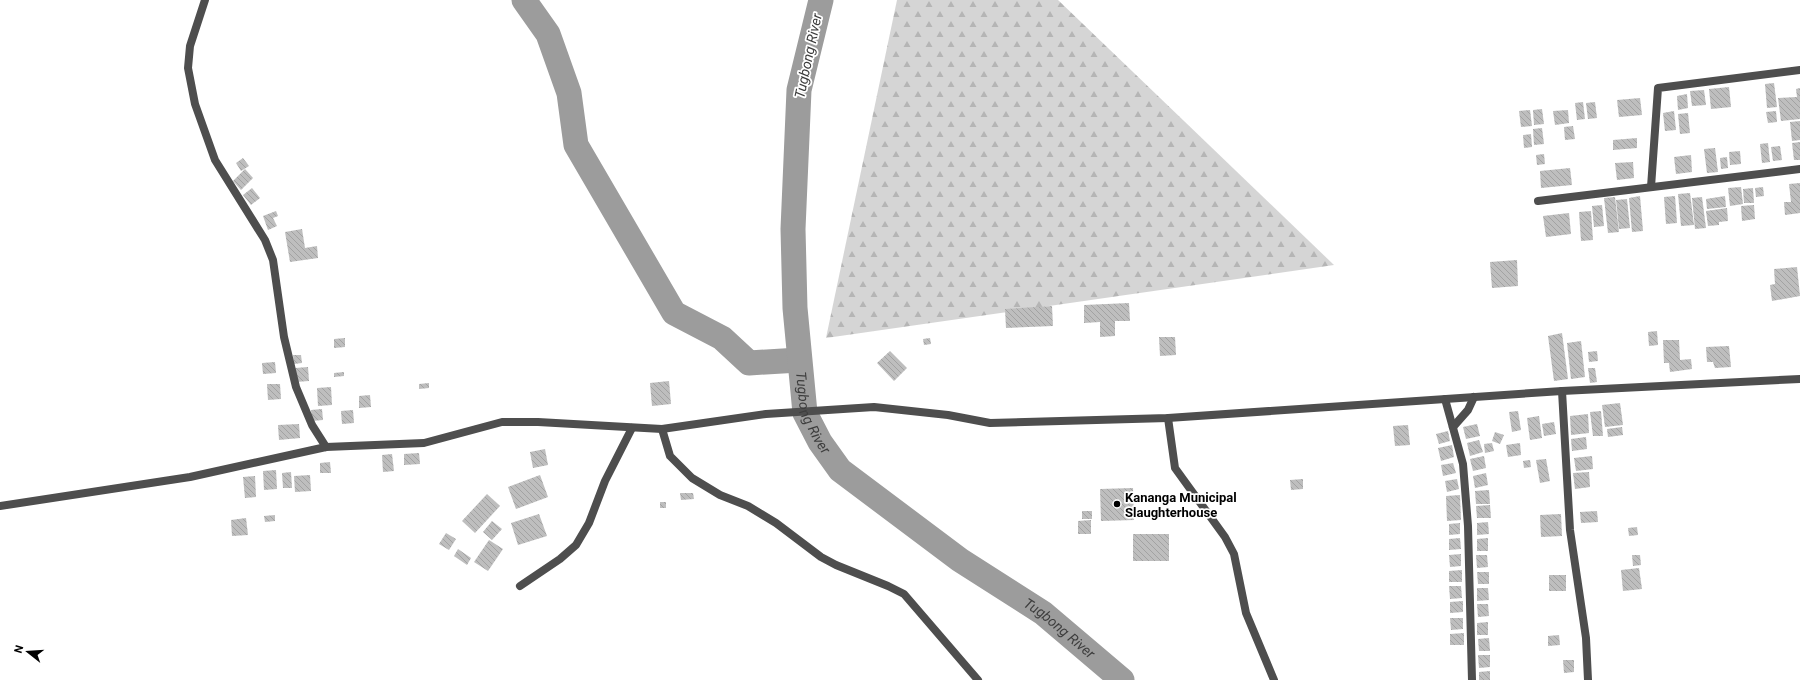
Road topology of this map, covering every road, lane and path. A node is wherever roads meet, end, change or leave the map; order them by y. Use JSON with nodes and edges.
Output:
{"nodes":[{"id":1,"x":205,"y":0,"type":"edge"},
{"id":2,"x":1800,"y":70,"type":"edge"},
{"id":3,"x":1800,"y":169,"type":"edge"},
{"id":4,"x":1650,"y":187,"type":"junction"},
{"id":5,"x":1538,"y":201,"type":"dead end"},
{"id":6,"x":1800,"y":379,"type":"edge"},
{"id":7,"x":1562,"y":391,"type":"junction"},
{"id":8,"x":1474,"y":397,"type":"junction"},
{"id":9,"x":1445,"y":399,"type":"junction"},
{"id":10,"x":1168,"y":418,"type":"junction"},
{"id":11,"x":1453,"y":427,"type":"junction"},
{"id":12,"x":632,"y":428,"type":"junction"},
{"id":13,"x":662,"y":429,"type":"junction"},
{"id":14,"x":326,"y":447,"type":"junction"},
{"id":15,"x":0,"y":506,"type":"edge"},
{"id":16,"x":520,"y":586,"type":"dead end"},
{"id":17,"x":978,"y":680,"type":"edge"},
{"id":18,"x":1274,"y":680,"type":"edge"},
{"id":19,"x":1472,"y":680,"type":"edge"},
{"id":20,"x":1588,"y":680,"type":"edge"}],
"edges":[{"from":1,"to":14,"type":"street"},
{"from":2,"to":4,"type":"street"},
{"from":3,"to":4,"type":"street"},
{"from":4,"to":5,"type":"street"},
{"from":6,"to":7,"type":"street"},
{"from":7,"to":8,"type":"street"},
{"from":7,"to":20,"type":"street"},
{"from":8,"to":9,"type":"street"},
{"from":8,"to":11,"type":"street"},
{"from":9,"to":10,"type":"street"},
{"from":9,"to":11,"type":"street"},
{"from":10,"to":13,"type":"street"},
{"from":10,"to":18,"type":"street"},
{"from":11,"to":19,"type":"street"},
{"from":12,"to":13,"type":"street"},
{"from":12,"to":14,"type":"street"},
{"from":12,"to":16,"type":"street"},
{"from":13,"to":17,"type":"street"},
{"from":14,"to":15,"type":"street"}]}
